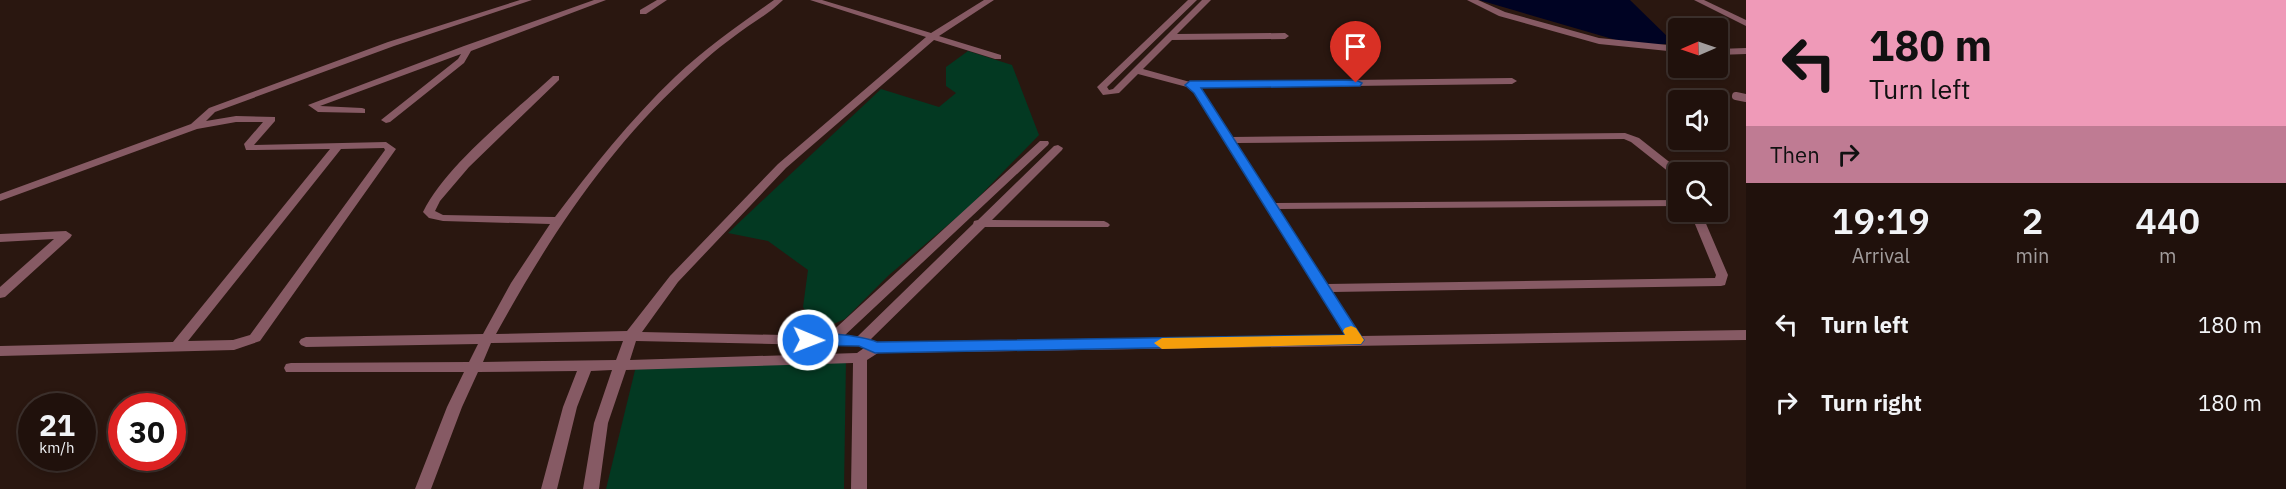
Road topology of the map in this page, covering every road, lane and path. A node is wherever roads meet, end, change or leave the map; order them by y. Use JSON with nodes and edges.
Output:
{"nodes":[{"id":1,"x":528,"y":0,"type":"edge"},
{"id":2,"x":602,"y":0,"type":"edge"},
{"id":3,"x":663,"y":0,"type":"edge"},
{"id":4,"x":779,"y":0,"type":"edge"},
{"id":5,"x":814,"y":0,"type":"edge"},
{"id":6,"x":990,"y":0,"type":"edge"},
{"id":7,"x":1193,"y":0,"type":"edge"},
{"id":8,"x":1208,"y":0,"type":"edge"},
{"id":9,"x":1471,"y":0,"type":"edge"},
{"id":10,"x":1698,"y":0,"type":"edge"},
{"id":11,"x":644,"y":12,"type":"dead end"},
{"id":12,"x":1746,"y":23,"type":"edge"},
{"id":13,"x":933,"y":36,"type":"junction"},
{"id":14,"x":1285,"y":36,"type":"dead end"},
{"id":15,"x":1171,"y":37,"type":"junction"},
{"id":16,"x":467,"y":48,"type":"junction"},
{"id":17,"x":1668,"y":48,"type":"edge"},
{"id":18,"x":1746,"y":51,"type":"edge"},
{"id":19,"x":1728,"y":52,"type":"edge"},
{"id":20,"x":998,"y":57,"type":"dead end"},
{"id":21,"x":1138,"y":71,"type":"junction"},
{"id":22,"x":556,"y":78,"type":"dead end"},
{"id":23,"x":1512,"y":81,"type":"dead end"},
{"id":24,"x":1190,"y":85,"type":"junction"},
{"id":25,"x":1736,"y":96,"type":"dead end"},
{"id":26,"x":1746,"y":98,"type":"edge"},
{"id":27,"x":362,"y":111,"type":"dead end"},
{"id":28,"x":386,"y":120,"type":"dead end"},
{"id":29,"x":195,"y":126,"type":"junction"},
{"id":30,"x":1230,"y":141,"type":"junction"},
{"id":31,"x":1044,"y":143,"type":"dead end"},
{"id":32,"x":337,"y":147,"type":"junction"},
{"id":33,"x":1058,"y":148,"type":"dead end"},
{"id":34,"x":1668,"y":167,"type":"edge"},
{"id":35,"x":0,"y":198,"type":"edge"},
{"id":36,"x":1668,"y":203,"type":"edge"},
{"id":37,"x":1271,"y":206,"type":"junction"},
{"id":38,"x":963,"y":218,"type":"junction"},
{"id":39,"x":559,"y":220,"type":"junction"},
{"id":40,"x":1699,"y":222,"type":"edge"},
{"id":41,"x":980,"y":224,"type":"junction"},
{"id":42,"x":1104,"y":225,"type":"dead end"},
{"id":43,"x":0,"y":238,"type":"edge"},
{"id":44,"x":1324,"y":288,"type":"junction"},
{"id":45,"x":0,"y":294,"type":"edge"},
{"id":46,"x":1746,"y":335,"type":"edge"},
{"id":47,"x":631,"y":336,"type":"junction"},
{"id":48,"x":489,"y":339,"type":"junction"},
{"id":49,"x":831,"y":340,"type":"junction"},
{"id":50,"x":1356,"y":340,"type":"junction"},
{"id":51,"x":861,"y":341,"type":"junction"},
{"id":52,"x":306,"y":342,"type":"dead end"},
{"id":53,"x":177,"y":346,"type":"junction"},
{"id":54,"x":875,"y":348,"type":"junction"},
{"id":55,"x":0,"y":351,"type":"edge"},
{"id":56,"x":860,"y":358,"type":"junction"},
{"id":57,"x":621,"y":364,"type":"junction"},
{"id":58,"x":475,"y":366,"type":"junction"},
{"id":59,"x":586,"y":366,"type":"junction"},
{"id":60,"x":291,"y":368,"type":"dead end"},
{"id":61,"x":423,"y":489,"type":"edge"},
{"id":62,"x":549,"y":489,"type":"edge"},
{"id":63,"x":591,"y":489,"type":"edge"},
{"id":64,"x":859,"y":489,"type":"edge"}],
"edges":[{"from":1,"to":29,"type":"street"},
{"from":2,"to":16,"type":"street"},
{"from":3,"to":11,"type":"street"},
{"from":4,"to":39,"type":"street"},
{"from":5,"to":13,"type":"street"},
{"from":6,"to":13,"type":"street"},
{"from":7,"to":21,"type":"street"},
{"from":8,"to":15,"type":"street"},
{"from":9,"to":17,"type":"street"},
{"from":10,"to":12,"type":"street"},
{"from":13,"to":20,"type":"street"},
{"from":13,"to":47,"type":"street"},
{"from":14,"to":15,"type":"street"},
{"from":15,"to":21,"type":"street"},
{"from":16,"to":27,"type":"street"},
{"from":16,"to":28,"type":"street"},
{"from":18,"to":19,"type":"street"},
{"from":21,"to":24,"type":"street"},
{"from":22,"to":39,"type":"street"},
{"from":23,"to":24,"type":"street"},
{"from":24,"to":30,"type":"street"},
{"from":25,"to":26,"type":"lane"},
{"from":29,"to":32,"type":"street"},
{"from":29,"to":35,"type":"street"},
{"from":30,"to":34,"type":"street"},
{"from":30,"to":37,"type":"street"},
{"from":31,"to":38,"type":"street"},
{"from":32,"to":53,"type":"street"},
{"from":32,"to":53,"type":"street"},
{"from":33,"to":41,"type":"street"},
{"from":36,"to":37,"type":"street"},
{"from":37,"to":44,"type":"street"},
{"from":38,"to":41,"type":"street"},
{"from":38,"to":49,"type":"street"},
{"from":39,"to":48,"type":"street"},
{"from":40,"to":44,"type":"street"},
{"from":41,"to":42,"type":"street"},
{"from":41,"to":51,"type":"street"},
{"from":43,"to":45,"type":"street"},
{"from":44,"to":50,"type":"street"},
{"from":46,"to":50,"type":"street"},
{"from":47,"to":48,"type":"street"},
{"from":47,"to":49,"type":"street"},
{"from":47,"to":57,"type":"street"},
{"from":48,"to":52,"type":"street"},
{"from":48,"to":58,"type":"street"},
{"from":49,"to":51,"type":"street"},
{"from":50,"to":54,"type":"street"},
{"from":51,"to":54,"type":"street"},
{"from":53,"to":55,"type":"street"},
{"from":54,"to":56,"type":"street"},
{"from":56,"to":57,"type":"street"},
{"from":56,"to":64,"type":"street"},
{"from":57,"to":59,"type":"street"},
{"from":57,"to":63,"type":"street"},
{"from":58,"to":59,"type":"street"},
{"from":58,"to":60,"type":"street"},
{"from":58,"to":61,"type":"street"},
{"from":59,"to":62,"type":"street"}]}
